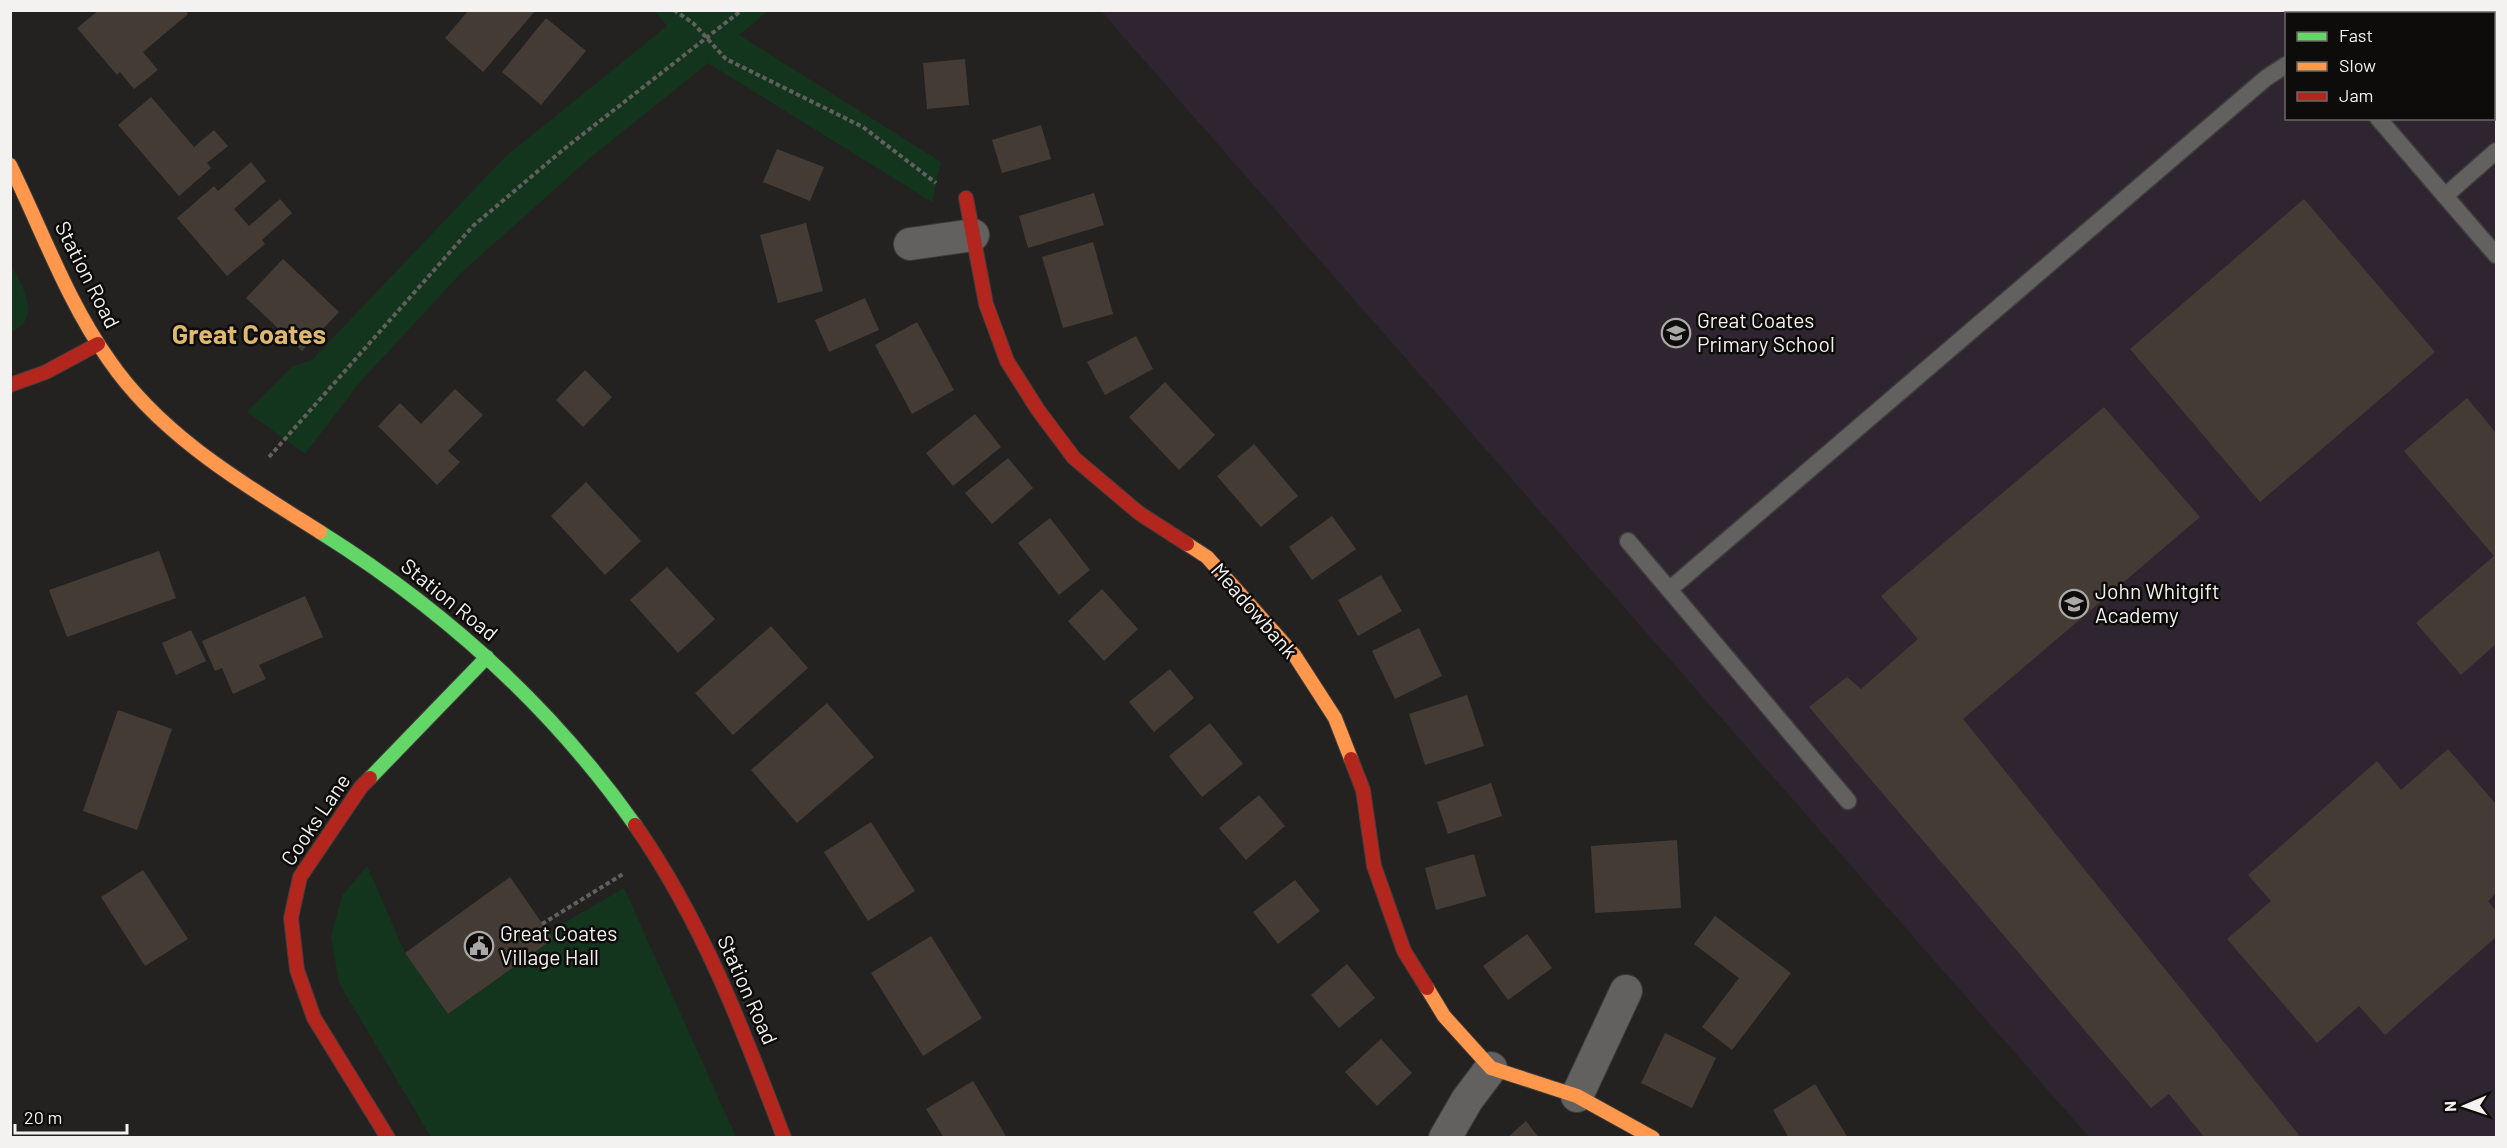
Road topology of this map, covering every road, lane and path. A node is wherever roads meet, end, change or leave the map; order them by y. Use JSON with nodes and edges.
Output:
{"nodes":[{"id":1,"x":674,"y":10,"type":"edge"},
{"id":2,"x":742,"y":10,"type":"edge"},
{"id":3,"x":706,"y":37,"type":"junction"},
{"id":4,"x":2285,"y":66,"type":"edge"},
{"id":5,"x":2380,"y":120,"type":"edge"},
{"id":6,"x":2496,"y":151,"type":"edge"},
{"id":7,"x":10,"y":165,"type":"edge"},
{"id":8,"x":944,"y":190,"type":"dead end"},
{"id":9,"x":2445,"y":196,"type":"junction"},
{"id":10,"x":966,"y":198,"type":"dead end"},
{"id":11,"x":973,"y":235,"type":"junction"},
{"id":12,"x":910,"y":244,"type":"dead end"},
{"id":13,"x":2496,"y":255,"type":"edge"},
{"id":14,"x":98,"y":344,"type":"junction"},
{"id":15,"x":10,"y":385,"type":"edge"},
{"id":16,"x":246,"y":483,"type":"junction"},
{"id":17,"x":1628,"y":541,"type":"dead end"},
{"id":18,"x":1670,"y":588,"type":"junction"},
{"id":19,"x":487,"y":657,"type":"junction"},
{"id":20,"x":1848,"y":801,"type":"dead end"},
{"id":21,"x":653,"y":853,"type":"junction"},
{"id":22,"x":542,"y":924,"type":"dead end"},
{"id":23,"x":1626,"y":991,"type":"dead end"},
{"id":24,"x":1491,"y":1068,"type":"junction"},
{"id":25,"x":1577,"y":1096,"type":"junction"},
{"id":26,"x":388,"y":1137,"type":"edge"},
{"id":27,"x":784,"y":1137,"type":"edge"},
{"id":28,"x":1445,"y":1137,"type":"edge"},
{"id":29,"x":1653,"y":1137,"type":"edge"}],
"edges":[{"from":1,"to":3,"type":"path"},
{"from":2,"to":3,"type":"path"},
{"from":3,"to":8,"type":"path"},
{"from":3,"to":16,"type":"path"},
{"from":4,"to":18,"type":"lane"},
{"from":5,"to":9,"type":"lane"},
{"from":6,"to":9,"type":"lane"},
{"from":7,"to":14,"type":"street","name":"Station Road"},
{"from":9,"to":13,"type":"lane"},
{"from":10,"to":11,"type":"street","name":"Meadowbank"},
{"from":11,"to":12,"type":"street"},
{"from":11,"to":24,"type":"street","name":"Meadowbank"},
{"from":14,"to":15,"type":"street"},
{"from":14,"to":16,"type":"street","name":"Station Road"},
{"from":16,"to":19,"type":"street","name":"Station Road"},
{"from":17,"to":18,"type":"lane"},
{"from":18,"to":20,"type":"lane"},
{"from":19,"to":21,"type":"street","name":"Station Road"},
{"from":19,"to":26,"type":"street","name":"Cooks Lane"},
{"from":21,"to":22,"type":"path"},
{"from":21,"to":27,"type":"street","name":"Station Road"},
{"from":23,"to":25,"type":"street"},
{"from":24,"to":25,"type":"street","name":"Meadowbank"},
{"from":24,"to":28,"type":"street"},
{"from":25,"to":29,"type":"street","name":"Meadowbank"}]}
